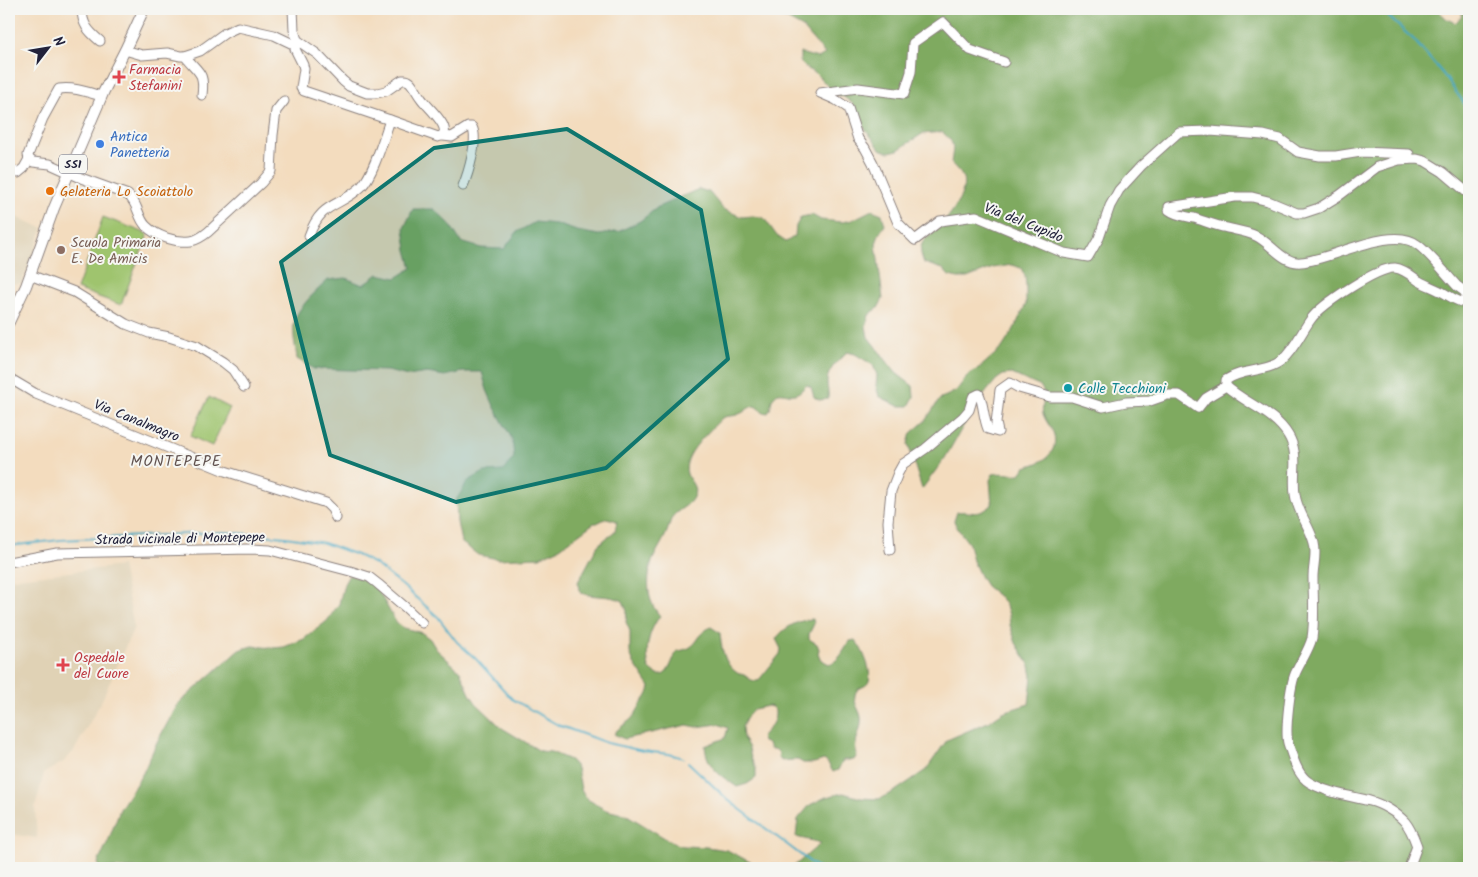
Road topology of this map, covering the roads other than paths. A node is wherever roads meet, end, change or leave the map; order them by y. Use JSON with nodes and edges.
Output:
{"nodes":[{"id":1,"x":82,"y":9,"type":"edge"},
{"id":2,"x":144,"y":9,"type":"edge"},
{"id":3,"x":293,"y":9,"type":"edge"},
{"id":4,"x":100,"y":41,"type":"dead end"},
{"id":5,"x":296,"y":42,"type":"junction"},
{"id":6,"x":125,"y":50,"type":"junction"},
{"id":7,"x":185,"y":56,"type":"junction"},
{"id":8,"x":1004,"y":62,"type":"dead end"},
{"id":9,"x":202,"y":95,"type":"dead end"},
{"id":10,"x":101,"y":96,"type":"junction"},
{"id":11,"x":284,"y":101,"type":"dead end"},
{"id":12,"x":390,"y":120,"type":"junction"},
{"id":13,"x":442,"y":136,"type":"junction"},
{"id":14,"x":29,"y":159,"type":"junction"},
{"id":15,"x":1425,"y":161,"type":"junction"},
{"id":16,"x":9,"y":168,"type":"edge"},
{"id":17,"x":69,"y":173,"type":"junction"},
{"id":18,"x":463,"y":186,"type":"dead end"},
{"id":19,"x":1469,"y":194,"type":"edge"},
{"id":20,"x":309,"y":236,"type":"dead end"},
{"id":21,"x":30,"y":276,"type":"junction"},
{"id":22,"x":9,"y":322,"type":"edge"},
{"id":23,"x":9,"y":378,"type":"edge"},
{"id":24,"x":1226,"y":386,"type":"junction"},
{"id":25,"x":244,"y":387,"type":"dead end"},
{"id":26,"x":336,"y":518,"type":"dead end"},
{"id":27,"x":890,"y":550,"type":"dead end"},
{"id":28,"x":9,"y":562,"type":"edge"},
{"id":29,"x":422,"y":623,"type":"dead end"},
{"id":30,"x":1409,"y":868,"type":"edge"}],
"edges":[{"from":1,"to":4,"type":"street"},
{"from":2,"to":6,"type":"main road","number":"SS1"},
{"from":3,"to":5,"type":"street"},
{"from":5,"to":7,"type":"street"},
{"from":5,"to":12,"type":"street"},
{"from":5,"to":13,"type":"street"},
{"from":6,"to":7,"type":"street"},
{"from":6,"to":10,"type":"main road","number":"SS1"},
{"from":7,"to":9,"type":"street"},
{"from":8,"to":15,"type":"street","name":"Via del Cupido"},
{"from":10,"to":14,"type":"street"},
{"from":10,"to":17,"type":"main road","number":"SS1"},
{"from":11,"to":17,"type":"street"},
{"from":12,"to":13,"type":"street"},
{"from":12,"to":20,"type":"street"},
{"from":13,"to":18,"type":"street"},
{"from":14,"to":16,"type":"street"},
{"from":14,"to":17,"type":"street"},
{"from":15,"to":19,"type":"street"},
{"from":15,"to":24,"type":"street"},
{"from":17,"to":21,"type":"main road","number":"SS1"},
{"from":21,"to":22,"type":"main road","number":"SS1"},
{"from":21,"to":25,"type":"street"},
{"from":23,"to":26,"type":"street","name":"Via Canalmagro"},
{"from":24,"to":27,"type":"street"},
{"from":24,"to":30,"type":"street"},
{"from":28,"to":29,"type":"street","name":"Strada vicinale di Montepepe"}]}
